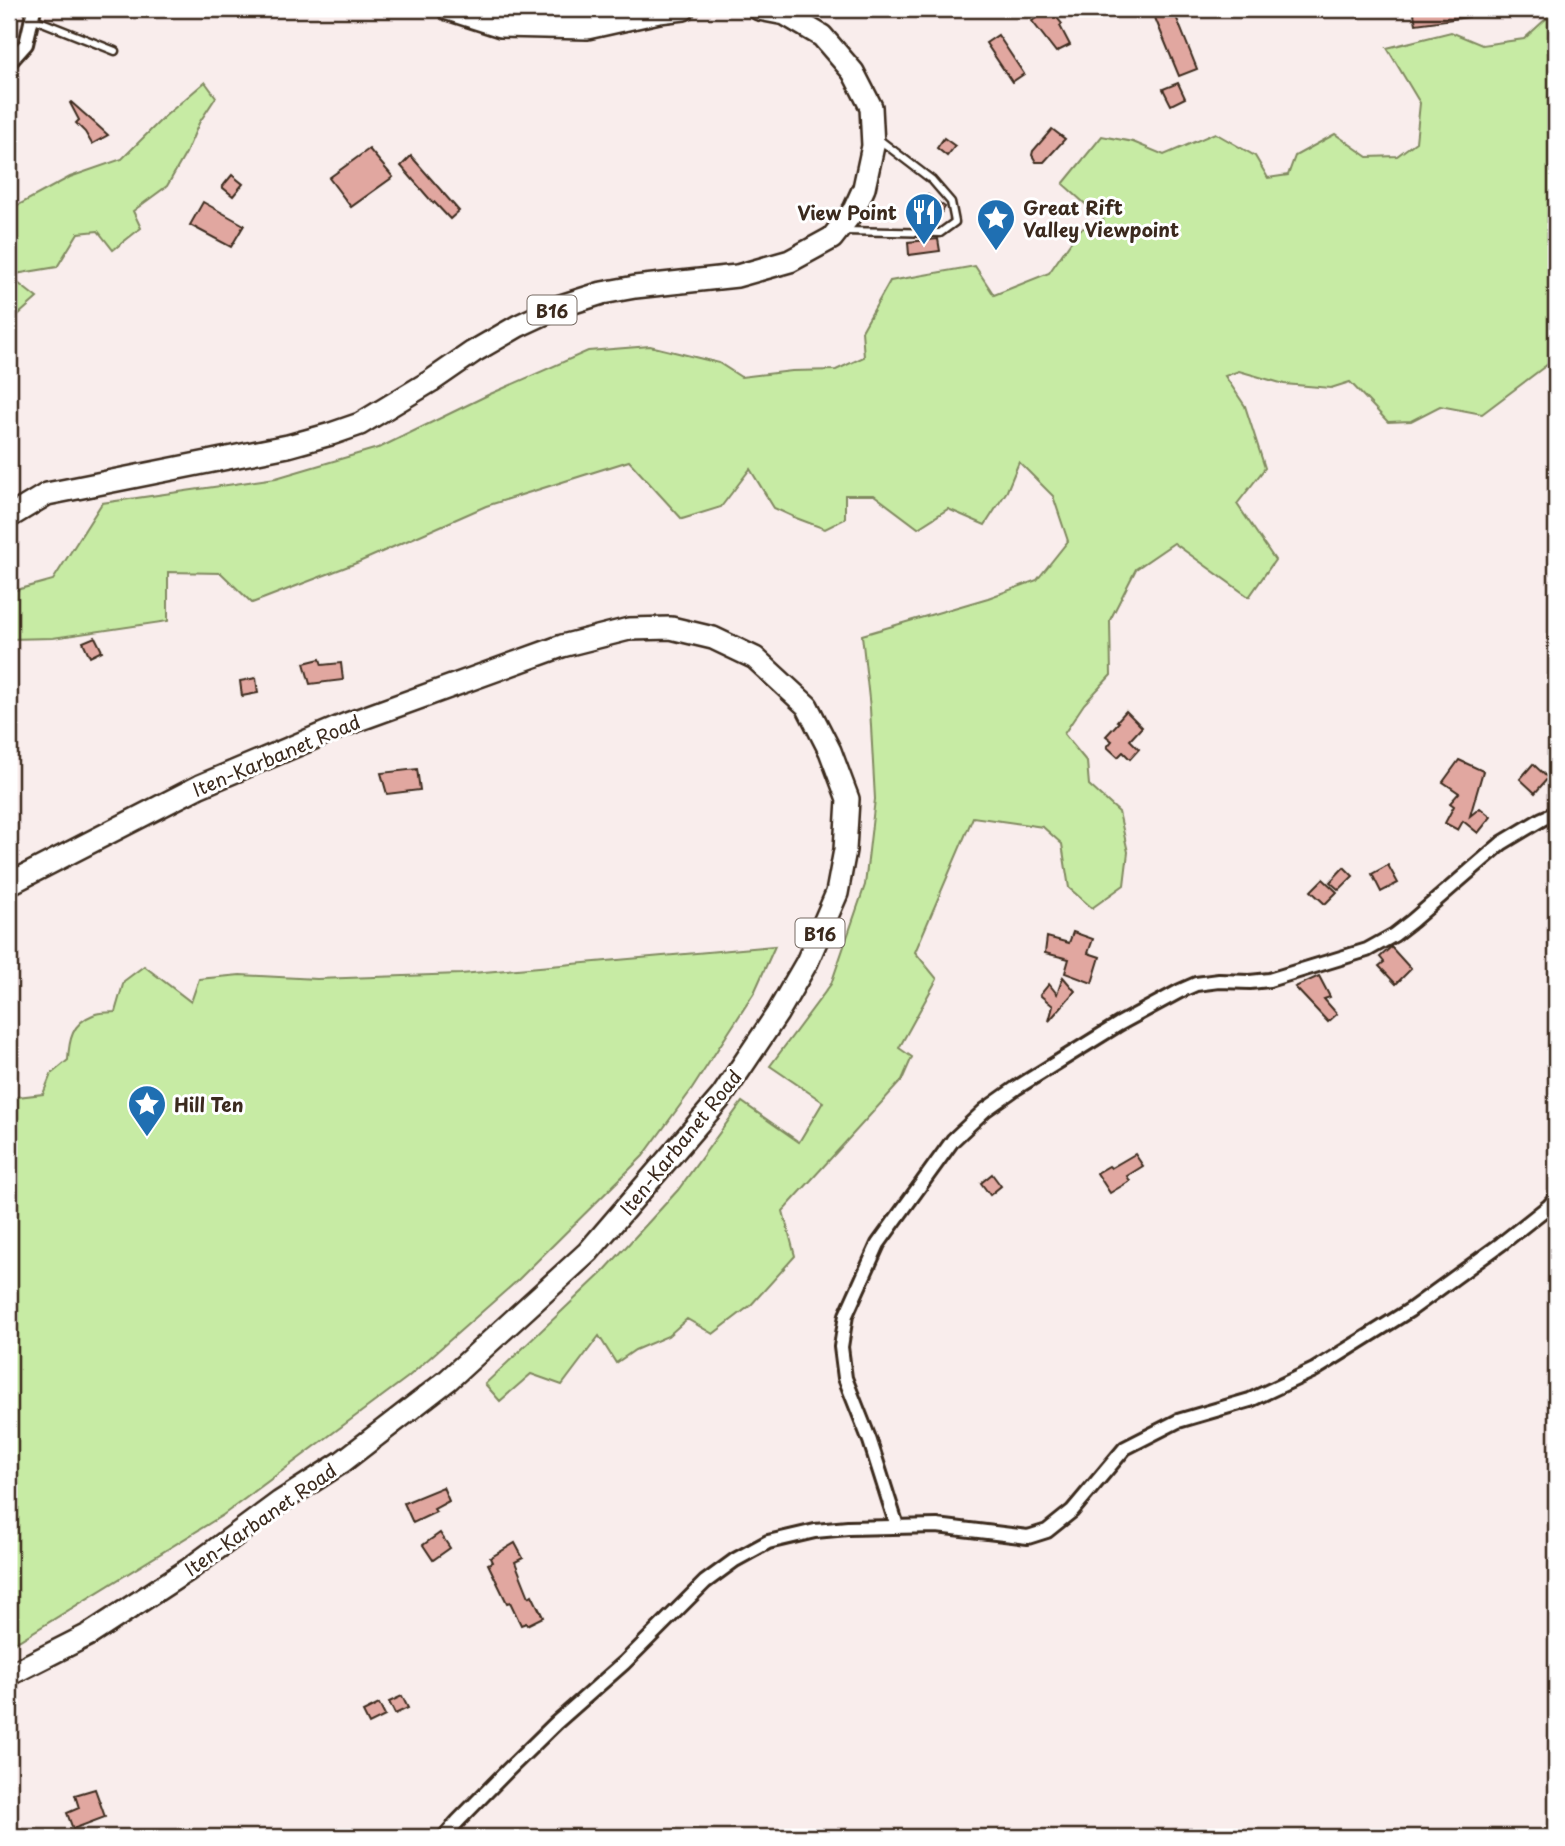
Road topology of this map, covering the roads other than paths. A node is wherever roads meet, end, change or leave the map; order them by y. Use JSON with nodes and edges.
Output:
{"nodes":[{"id":1,"x":448,"y":9,"type":"edge"},
{"id":2,"x":684,"y":9,"type":"edge"},
{"id":3,"x":759,"y":9,"type":"edge"},
{"id":4,"x":33,"y":14,"type":"edge"},
{"id":5,"x":115,"y":51,"type":"dead end"},
{"id":6,"x":9,"y":63,"type":"edge"},
{"id":7,"x":872,"y":135,"type":"junction"},
{"id":8,"x":837,"y":231,"type":"junction"},
{"id":9,"x":9,"y":517,"type":"edge"},
{"id":10,"x":1556,"y":813,"type":"edge"},
{"id":11,"x":9,"y":884,"type":"edge"},
{"id":12,"x":1556,"y":1198,"type":"edge"},
{"id":13,"x":897,"y":1526,"type":"junction"},
{"id":14,"x":9,"y":1675,"type":"edge"},
{"id":15,"x":444,"y":1837,"type":"edge"}],
"edges":[{"from":1,"to":2,"type":"main road"},
{"from":3,"to":7,"type":"main road","number":"B16"},
{"from":4,"to":5,"type":"lane"},
{"from":4,"to":6,"type":"street"},
{"from":7,"to":8,"type":"main road","number":"B16"},
{"from":7,"to":8,"type":"lane"},
{"from":8,"to":9,"type":"main road","number":"B16"},
{"from":10,"to":13,"type":"street"},
{"from":11,"to":14,"type":"main road","name":"Iten-Karbanet Road","number":"B16"},
{"from":12,"to":13,"type":"street"},
{"from":13,"to":15,"type":"street"}]}
